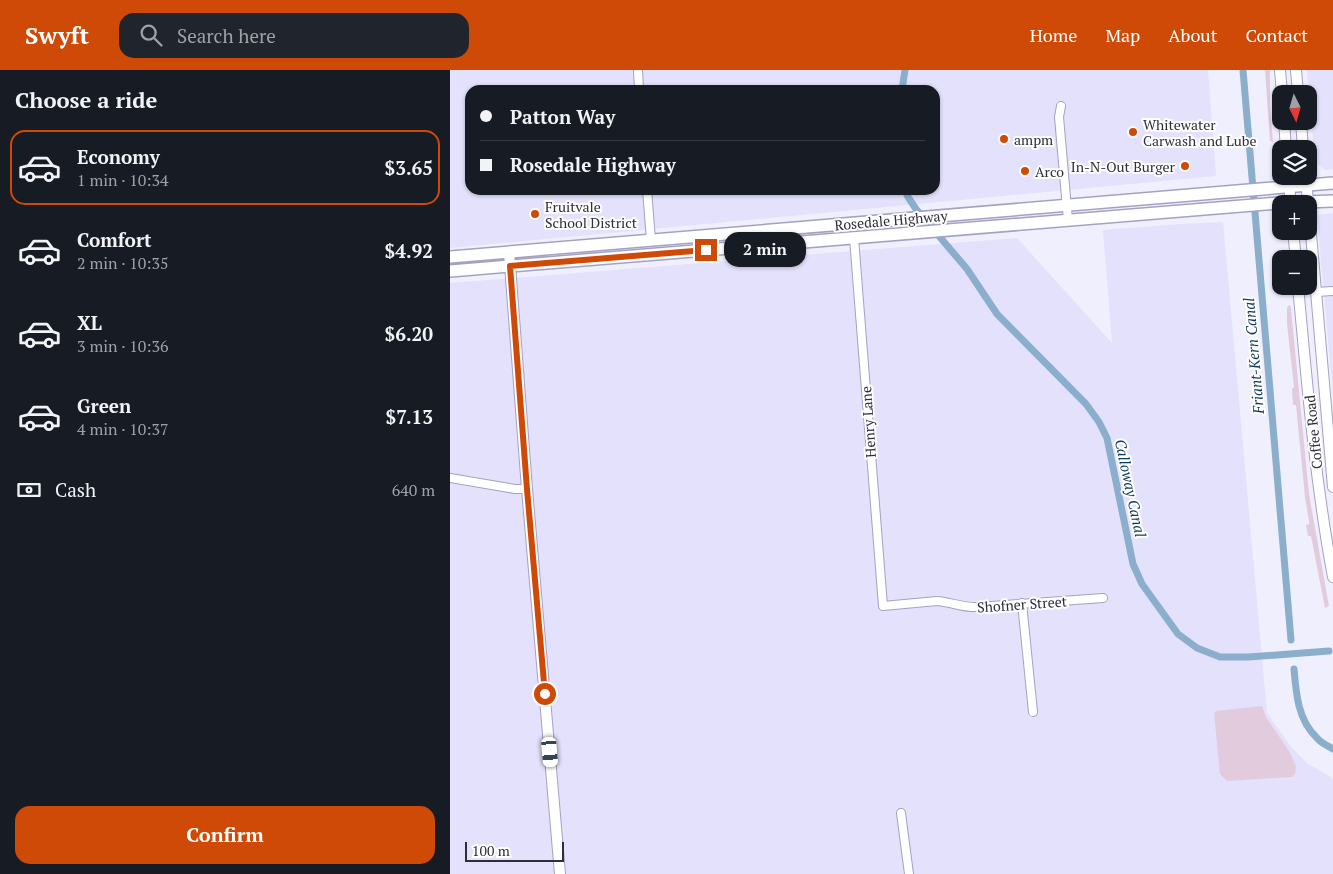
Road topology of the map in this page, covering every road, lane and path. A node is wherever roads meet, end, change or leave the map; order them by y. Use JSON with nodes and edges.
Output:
{"nodes":[{"id":1,"x":638,"y":70,"type":"edge"},
{"id":2,"x":1280,"y":70,"type":"edge"},
{"id":3,"x":1296,"y":70,"type":"edge"},
{"id":4,"x":639,"y":85,"type":"edge"},
{"id":5,"x":1281,"y":85,"type":"edge"},
{"id":6,"x":1297,"y":85,"type":"edge"},
{"id":7,"x":1061,"y":106,"type":"dead end"},
{"id":8,"x":1317,"y":182,"type":"edge"},
{"id":9,"x":1333,"y":183,"type":"edge"},
{"id":10,"x":1280,"y":185,"type":"edge"},
{"id":11,"x":647,"y":195,"type":"edge"},
{"id":12,"x":1333,"y":201,"type":"edge"},
{"id":13,"x":1272,"y":204,"type":"edge"},
{"id":14,"x":1317,"y":204,"type":"edge"},
{"id":15,"x":1067,"y":205,"type":"junction"},
{"id":16,"x":1068,"y":220,"type":"junction"},
{"id":17,"x":853,"y":223,"type":"junction"},
{"id":18,"x":911,"y":226,"type":"junction"},
{"id":19,"x":854,"y":238,"type":"junction"},
{"id":20,"x":651,"y":240,"type":"junction"},
{"id":21,"x":771,"y":245,"type":"junction"},
{"id":22,"x":509,"y":252,"type":"junction"},
{"id":23,"x":450,"y":257,"type":"edge"},
{"id":24,"x":510,"y":266,"type":"junction"},
{"id":25,"x":450,"y":271,"type":"edge"},
{"id":26,"x":1333,"y":291,"type":"edge"},
{"id":27,"x":1317,"y":292,"type":"edge"},
{"id":28,"x":1299,"y":295,"type":"edge"},
{"id":29,"x":1316,"y":295,"type":"edge"},
{"id":30,"x":450,"y":478,"type":"edge"},
{"id":31,"x":1333,"y":487,"type":"edge"},
{"id":32,"x":527,"y":489,"type":"junction"},
{"id":33,"x":1333,"y":572,"type":"edge"},
{"id":34,"x":1103,"y":598,"type":"dead end"},
{"id":35,"x":1022,"y":603,"type":"junction"},
{"id":36,"x":883,"y":606,"type":"joint"},
{"id":37,"x":1033,"y":712,"type":"dead end"},
{"id":38,"x":901,"y":813,"type":"dead end"},
{"id":39,"x":560,"y":874,"type":"edge"},
{"id":40,"x":909,"y":874,"type":"edge"}],
"edges":[{"from":1,"to":4,"type":"street"},
{"from":2,"to":5,"type":"main road"},
{"from":3,"to":6,"type":"main road"},
{"from":7,"to":15,"type":"street"},
{"from":8,"to":9,"type":"main road","name":"Rosedale Highway"},
{"from":10,"to":15,"type":"main road","name":"Rosedale Highway"},
{"from":11,"to":20,"type":"street"},
{"from":12,"to":14,"type":"main road","name":"Rosedale Highway"},
{"from":13,"to":16,"type":"main road","name":"Rosedale Highway"},
{"from":15,"to":16,"type":"street"},
{"from":15,"to":18,"type":"main road","name":"Rosedale Highway"},
{"from":16,"to":18,"type":"main road","name":"Rosedale Highway"},
{"from":17,"to":18,"type":"main road","name":"Rosedale Highway"},
{"from":17,"to":20,"type":"main road","name":"Rosedale Highway"},
{"from":17,"to":21,"type":"main road"},
{"from":18,"to":19,"type":"main road","name":"Rosedale Highway"},
{"from":19,"to":21,"type":"main road","name":"Rosedale Highway"},
{"from":19,"to":36,"type":"street","name":"Henry Lane"},
{"from":20,"to":22,"type":"main road","name":"Rosedale Highway"},
{"from":21,"to":24,"type":"main road","name":"Rosedale Highway"},
{"from":22,"to":23,"type":"main road","name":"Rosedale Highway"},
{"from":22,"to":24,"type":"main road"},
{"from":24,"to":25,"type":"main road","name":"Rosedale Highway"},
{"from":24,"to":32,"type":"main road"},
{"from":26,"to":27,"type":"street"},
{"from":28,"to":33,"type":"main road","name":"Coffee Road"},
{"from":29,"to":31,"type":"main road","name":"Coffee Road"},
{"from":30,"to":32,"type":"street"},
{"from":32,"to":39,"type":"main road"},
{"from":34,"to":35,"type":"street","name":"Shofner Street"},
{"from":35,"to":36,"type":"street","name":"Shofner Street"},
{"from":35,"to":37,"type":"street"},
{"from":38,"to":40,"type":"street"}]}
